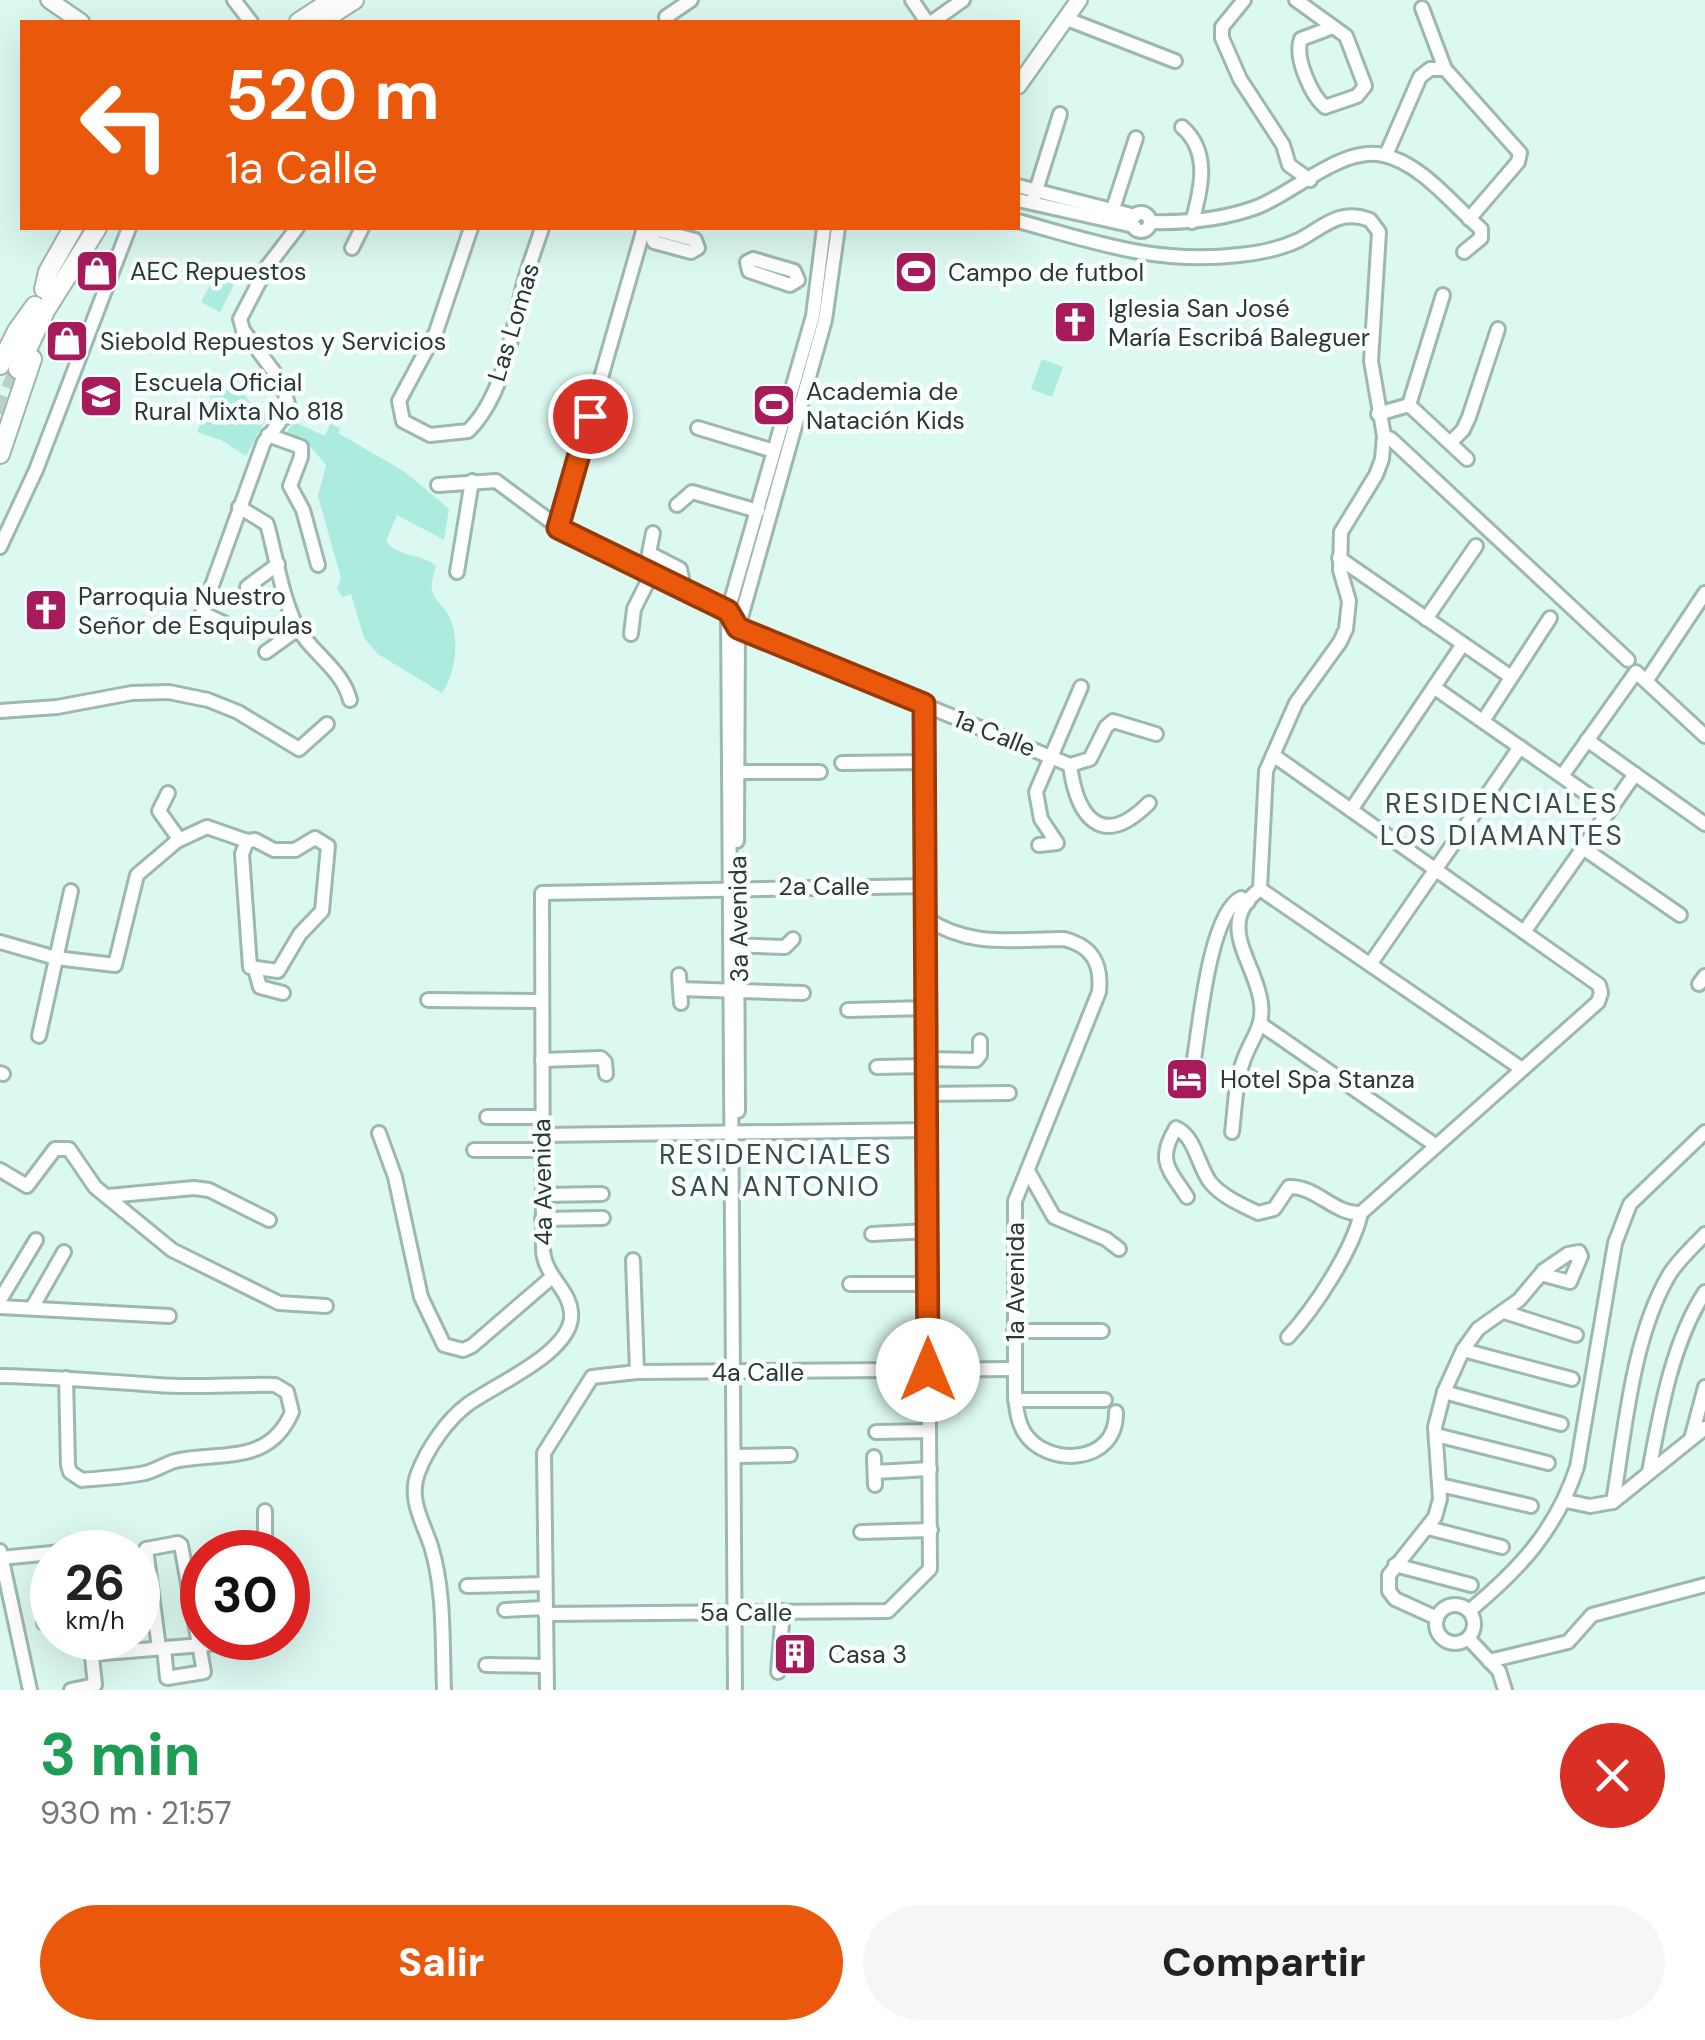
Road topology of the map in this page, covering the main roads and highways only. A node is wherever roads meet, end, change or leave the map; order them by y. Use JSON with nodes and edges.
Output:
{"nodes":[{"id":1,"x":34,"y":0,"type":"edge"},
{"id":2,"x":48,"y":0,"type":"edge"},
{"id":3,"x":317,"y":0,"type":"edge"},
{"id":4,"x":334,"y":0,"type":"edge"},
{"id":5,"x":354,"y":0,"type":"edge"},
{"id":6,"x":371,"y":0,"type":"edge"},
{"id":7,"x":1079,"y":0,"type":"edge"},
{"id":8,"x":63,"y":20,"type":"edge"},
{"id":9,"x":78,"y":20,"type":"edge"},
{"id":10,"x":286,"y":20,"type":"edge"},
{"id":11,"x":302,"y":20,"type":"edge"},
{"id":12,"x":323,"y":20,"type":"edge"},
{"id":13,"x":341,"y":20,"type":"edge"},
{"id":14,"x":1020,"y":83,"type":"edge"},
{"id":15,"x":72,"y":230,"type":"edge"},
{"id":16,"x":84,"y":230,"type":"edge"},
{"id":17,"x":95,"y":230,"type":"edge"},
{"id":18,"x":107,"y":230,"type":"edge"},
{"id":19,"x":74,"y":275,"type":"junction"},
{"id":20,"x":45,"y":294,"type":"junction"},
{"id":21,"x":16,"y":330,"type":"junction"},
{"id":22,"x":40,"y":342,"type":"junction"},
{"id":23,"x":8,"y":367,"type":"edge"},
{"id":24,"x":0,"y":454,"type":"edge"}],
"edges":[{"from":1,"to":8,"type":"main road"},
{"from":2,"to":9,"type":"main road"},
{"from":3,"to":10,"type":"highway"},
{"from":4,"to":11,"type":"highway"},
{"from":5,"to":12,"type":"highway"},
{"from":6,"to":13,"type":"highway"},
{"from":7,"to":14,"type":"main road"},
{"from":15,"to":20,"type":"highway"},
{"from":16,"to":20,"type":"highway"},
{"from":17,"to":20,"type":"highway"},
{"from":18,"to":19,"type":"highway"},
{"from":19,"to":20,"type":"highway"},
{"from":19,"to":22,"type":"highway"},
{"from":20,"to":21,"type":"highway"},
{"from":20,"to":21,"type":"highway"},
{"from":20,"to":22,"type":"highway"},
{"from":20,"to":23,"type":"highway"},
{"from":21,"to":23,"type":"highway"},
{"from":22,"to":24,"type":"highway"}]}
